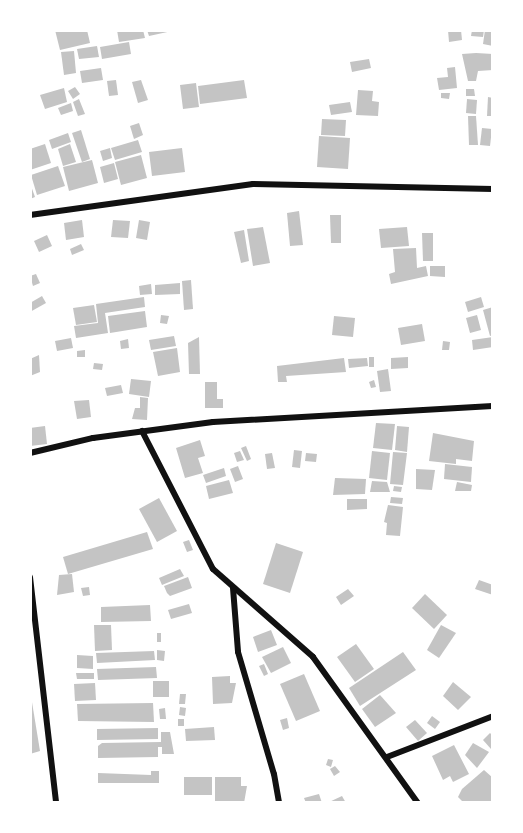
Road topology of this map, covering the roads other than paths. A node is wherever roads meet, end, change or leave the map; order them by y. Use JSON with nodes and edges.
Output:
{"nodes":[{"id":1,"x":493,"y":189,"type":"edge"},
{"id":2,"x":30,"y":215,"type":"edge"},
{"id":3,"x":493,"y":406,"type":"edge"},
{"id":4,"x":142,"y":431,"type":"junction"},
{"id":5,"x":30,"y":453,"type":"edge"},
{"id":6,"x":30,"y":578,"type":"edge"},
{"id":7,"x":233,"y":588,"type":"junction"},
{"id":8,"x":493,"y":716,"type":"edge"},
{"id":9,"x":387,"y":757,"type":"junction"},
{"id":10,"x":56,"y":803,"type":"edge"},
{"id":11,"x":279,"y":803,"type":"edge"},
{"id":12,"x":418,"y":803,"type":"edge"}],
"edges":[{"from":1,"to":2,"type":"street"},
{"from":3,"to":4,"type":"street"},
{"from":4,"to":5,"type":"street"},
{"from":4,"to":7,"type":"street"},
{"from":6,"to":10,"type":"street"},
{"from":7,"to":9,"type":"street"},
{"from":7,"to":11,"type":"street"},
{"from":8,"to":9,"type":"street"},
{"from":9,"to":12,"type":"street"}]}
